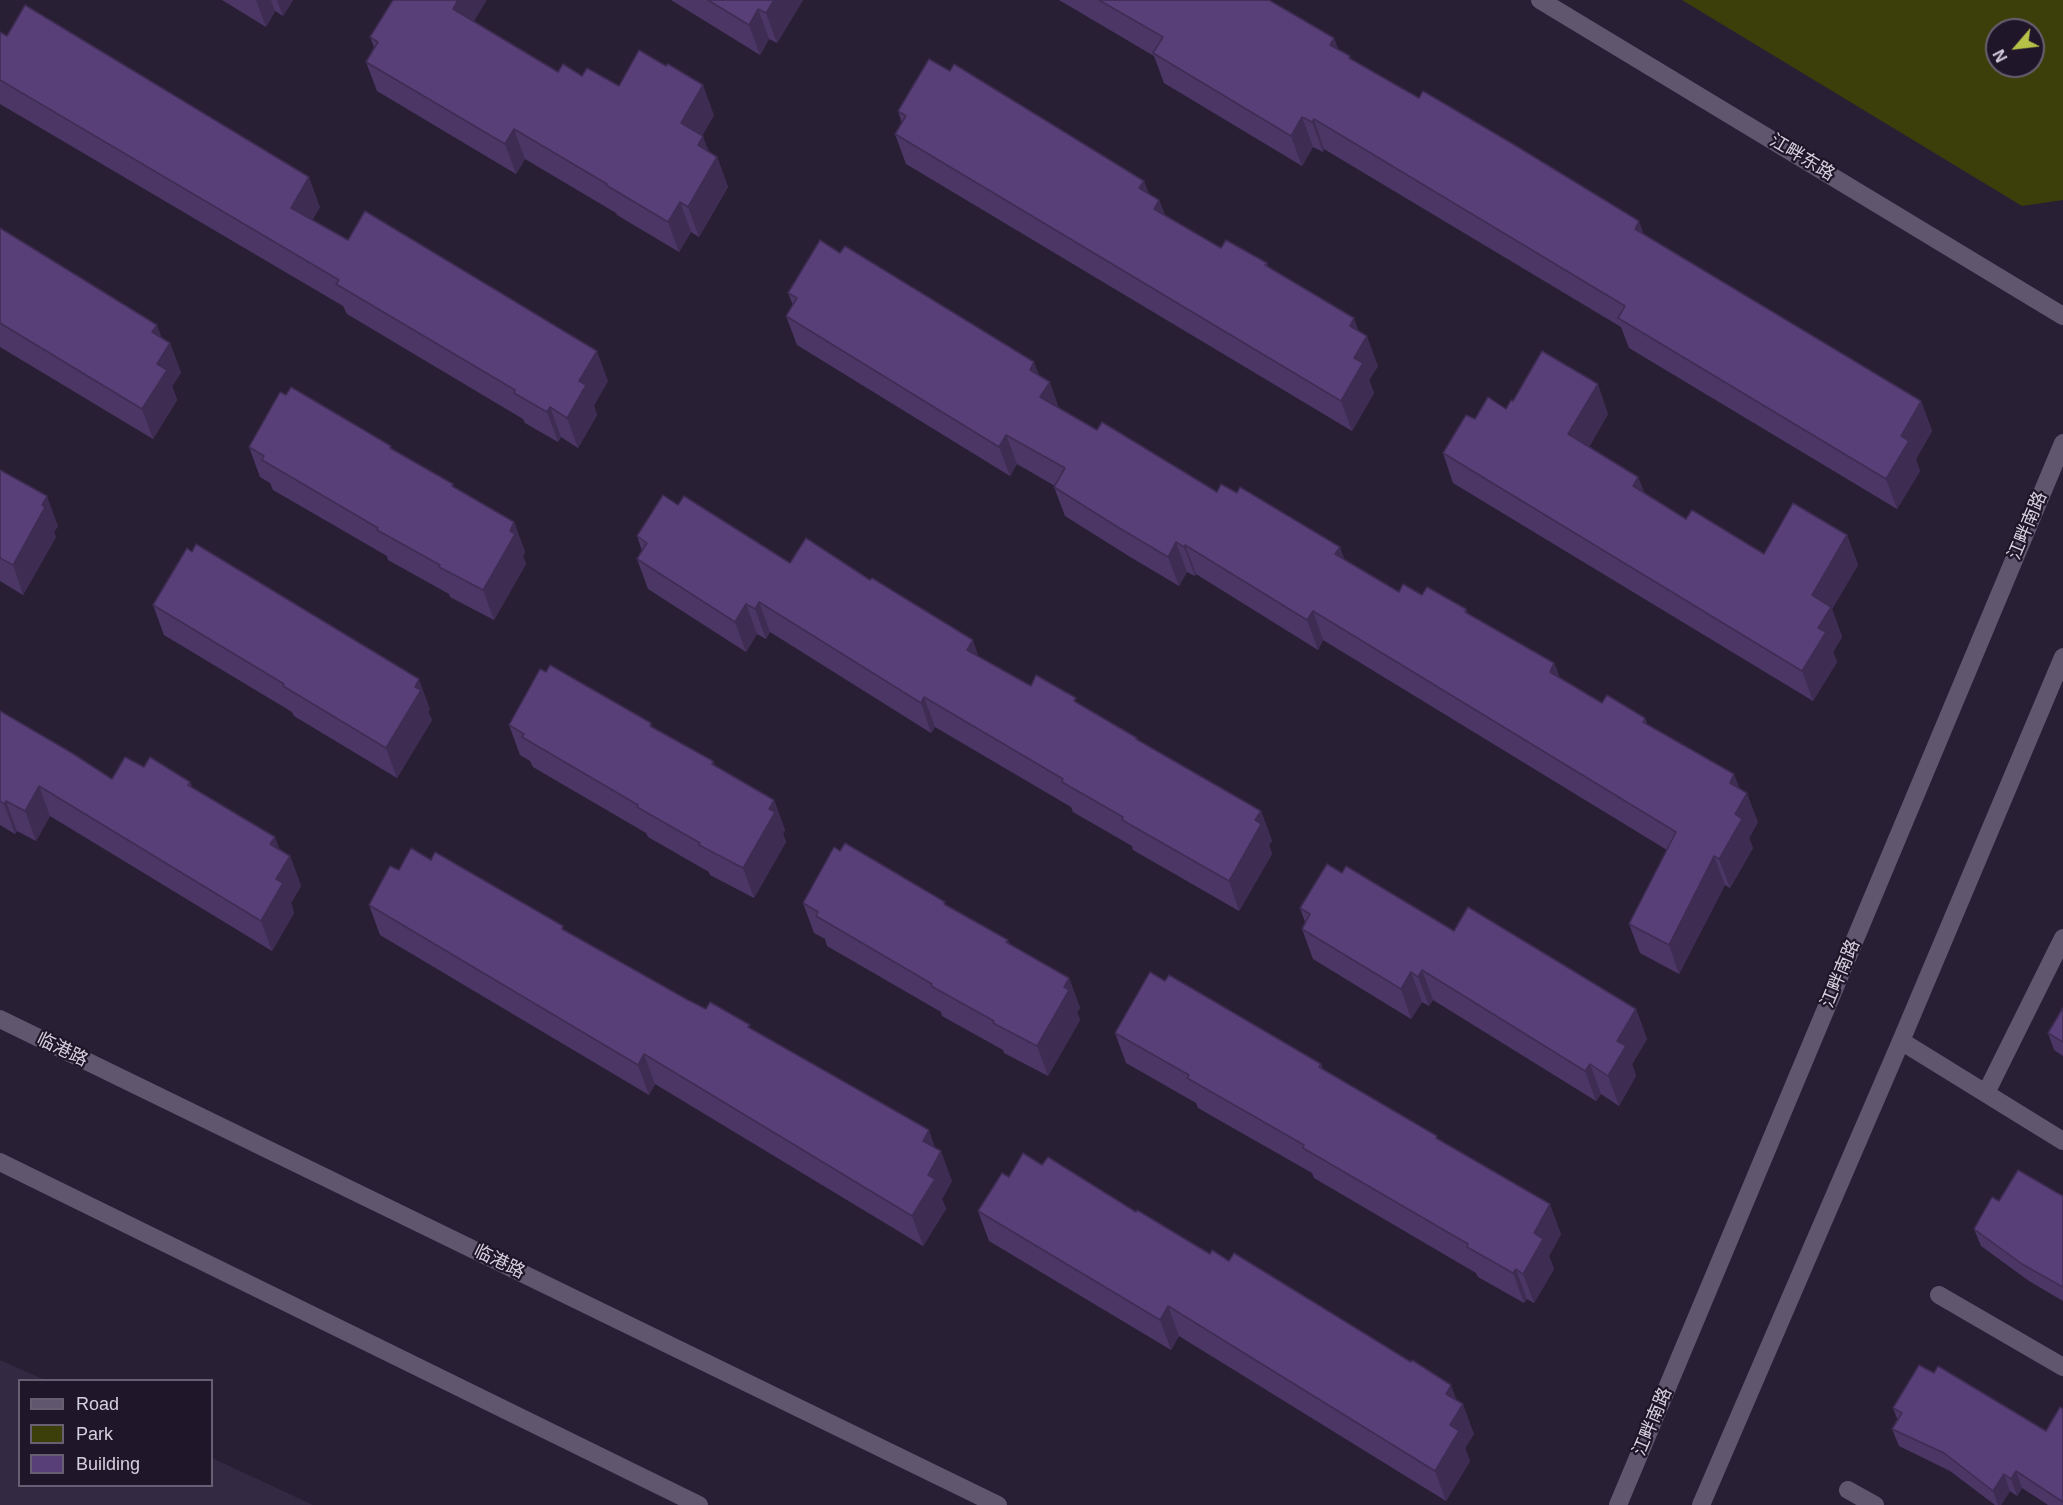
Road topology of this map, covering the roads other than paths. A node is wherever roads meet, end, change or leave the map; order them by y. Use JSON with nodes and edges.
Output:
{"nodes":[{"id":1,"x":1540,"y":0,"type":"edge"},
{"id":2,"x":2063,"y":316,"type":"edge"},
{"id":3,"x":2063,"y":443,"type":"edge"},
{"id":4,"x":2063,"y":657,"type":"edge"},
{"id":5,"x":2063,"y":938,"type":"edge"},
{"id":6,"x":0,"y":1019,"type":"edge"},
{"id":7,"x":1901,"y":1041,"type":"junction"},
{"id":8,"x":1986,"y":1094,"type":"junction"},
{"id":9,"x":2063,"y":1141,"type":"edge"},
{"id":10,"x":0,"y":1162,"type":"edge"},
{"id":11,"x":1939,"y":1295,"type":"dead end"},
{"id":12,"x":2063,"y":1366,"type":"edge"},
{"id":13,"x":1848,"y":1490,"type":"dead end"},
{"id":14,"x":699,"y":1505,"type":"edge"},
{"id":15,"x":998,"y":1505,"type":"edge"},
{"id":16,"x":1618,"y":1505,"type":"edge"},
{"id":17,"x":1701,"y":1505,"type":"edge"},
{"id":18,"x":1875,"y":1505,"type":"edge"}],
"edges":[{"from":1,"to":2,"type":"street","name":"江畔东路"},
{"from":3,"to":16,"type":"street","name":"江畔南路"},
{"from":4,"to":7,"type":"street"},
{"from":5,"to":8,"type":"street"},
{"from":6,"to":15,"type":"street","name":"临港路"},
{"from":7,"to":8,"type":"street"},
{"from":7,"to":17,"type":"street"},
{"from":8,"to":9,"type":"street"},
{"from":10,"to":14,"type":"street"},
{"from":11,"to":12,"type":"street"},
{"from":13,"to":18,"type":"street"}]}
